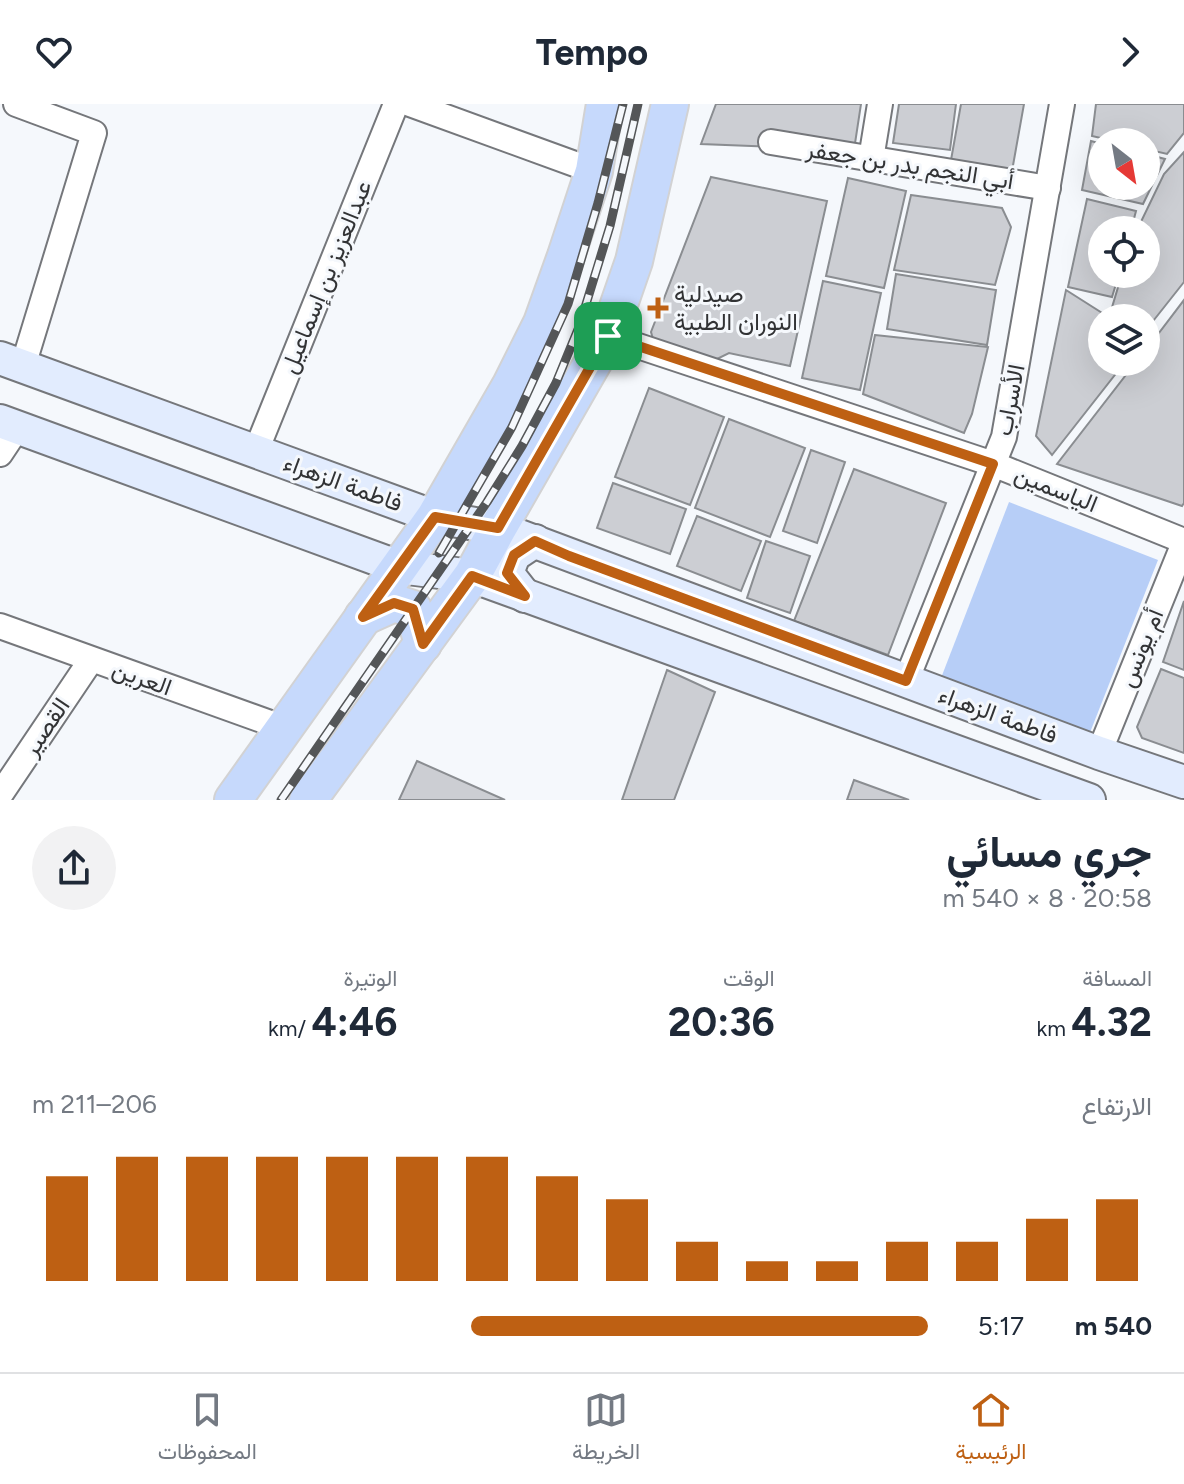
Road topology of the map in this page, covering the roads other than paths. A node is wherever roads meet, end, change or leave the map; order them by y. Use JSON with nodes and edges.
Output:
{"nodes":[{"id":1,"x":16,"y":104,"type":"edge"},
{"id":2,"x":396,"y":104,"type":"edge"},
{"id":3,"x":410,"y":104,"type":"edge"},
{"id":4,"x":605,"y":104,"type":"edge"},
{"id":5,"x":670,"y":104,"type":"edge"},
{"id":6,"x":880,"y":104,"type":"edge"},
{"id":7,"x":1062,"y":104,"type":"edge"},
{"id":8,"x":771,"y":142,"type":"dead end"},
{"id":9,"x":871,"y":159,"type":"junction"},
{"id":10,"x":594,"y":171,"type":"junction"},
{"id":11,"x":1048,"y":188,"type":"junction"},
{"id":12,"x":608,"y":336,"type":"junction"},
{"id":13,"x":12,"y":362,"type":"edge"},
{"id":14,"x":9,"y":424,"type":"edge"},
{"id":15,"x":256,"y":451,"type":"junction"},
{"id":16,"x":0,"y":454,"type":"edge"},
{"id":17,"x":993,"y":464,"type":"junction"},
{"id":18,"x":435,"y":517,"type":"junction"},
{"id":19,"x":498,"y":528,"type":"junction"},
{"id":20,"x":535,"y":541,"type":"junction"},
{"id":21,"x":1184,"y":542,"type":"edge"},
{"id":22,"x":399,"y":567,"type":"junction"},
{"id":23,"x":472,"y":576,"type":"junction"},
{"id":24,"x":525,"y":596,"type":"junction"},
{"id":25,"x":363,"y":617,"type":"junction"},
{"id":26,"x":0,"y":626,"type":"edge"},
{"id":27,"x":423,"y":644,"type":"junction"},
{"id":28,"x":91,"y":660,"type":"junction"},
{"id":29,"x":906,"y":681,"type":"junction"},
{"id":30,"x":284,"y":728,"type":"junction"},
{"id":31,"x":1099,"y":753,"type":"junction"},
{"id":32,"x":1184,"y":782,"type":"edge"},
{"id":33,"x":0,"y":795,"type":"edge"},
{"id":34,"x":233,"y":800,"type":"edge"},
{"id":35,"x":308,"y":800,"type":"edge"},
{"id":36,"x":1089,"y":800,"type":"edge"}],
"edges":[{"from":1,"to":13,"type":"street"},
{"from":2,"to":15,"type":"street","name":"عبدالعزيز بن إسماعيل"},
{"from":3,"to":10,"type":"street"},
{"from":4,"to":10,"type":"main road"},
{"from":5,"to":12,"type":"main road"},
{"from":6,"to":9,"type":"street"},
{"from":7,"to":11,"type":"street","name":"الأسراب"},
{"from":8,"to":9,"type":"street","name":"أبي النجم بدر بن جعفر"},
{"from":9,"to":11,"type":"street","name":"أبي النجم بدر بن جعفر"},
{"from":10,"to":18,"type":"main road"},
{"from":11,"to":17,"type":"street","name":"الأسراب"},
{"from":12,"to":17,"type":"street","name":"الياسمين"},
{"from":12,"to":19,"type":"main road"},
{"from":13,"to":15,"type":"main road","name":"فاطمة الزهراء"},
{"from":14,"to":16,"type":"street"},
{"from":14,"to":22,"type":"main road"},
{"from":15,"to":18,"type":"main road","name":"فاطمة الزهراء"},
{"from":17,"to":21,"type":"street","name":"الياسمين"},
{"from":17,"to":29,"type":"street","name":"الأسراب"},
{"from":18,"to":19,"type":"main road","name":"فاطمة الزهراء"},
{"from":18,"to":22,"type":"main road"},
{"from":19,"to":20,"type":"main road","name":"فاطمة الزهراء"},
{"from":19,"to":23,"type":"main road"},
{"from":20,"to":24,"type":"main road"},
{"from":20,"to":29,"type":"main road","name":"فاطمة الزهراء"},
{"from":21,"to":31,"type":"street","name":"أم يونس"},
{"from":22,"to":23,"type":"main road"},
{"from":22,"to":25,"type":"main road"},
{"from":23,"to":24,"type":"main road"},
{"from":23,"to":27,"type":"main road"},
{"from":24,"to":36,"type":"main road"},
{"from":25,"to":27,"type":"main road"},
{"from":25,"to":30,"type":"main road"},
{"from":26,"to":28,"type":"street","name":"العرين"},
{"from":27,"to":35,"type":"main road"},
{"from":28,"to":30,"type":"street","name":"العرين"},
{"from":28,"to":33,"type":"street","name":"القصير"},
{"from":29,"to":31,"type":"main road","name":"فاطمة الزهراء"},
{"from":30,"to":34,"type":"main road"},
{"from":31,"to":32,"type":"main road","name":"فاطمة الزهراء"}]}
